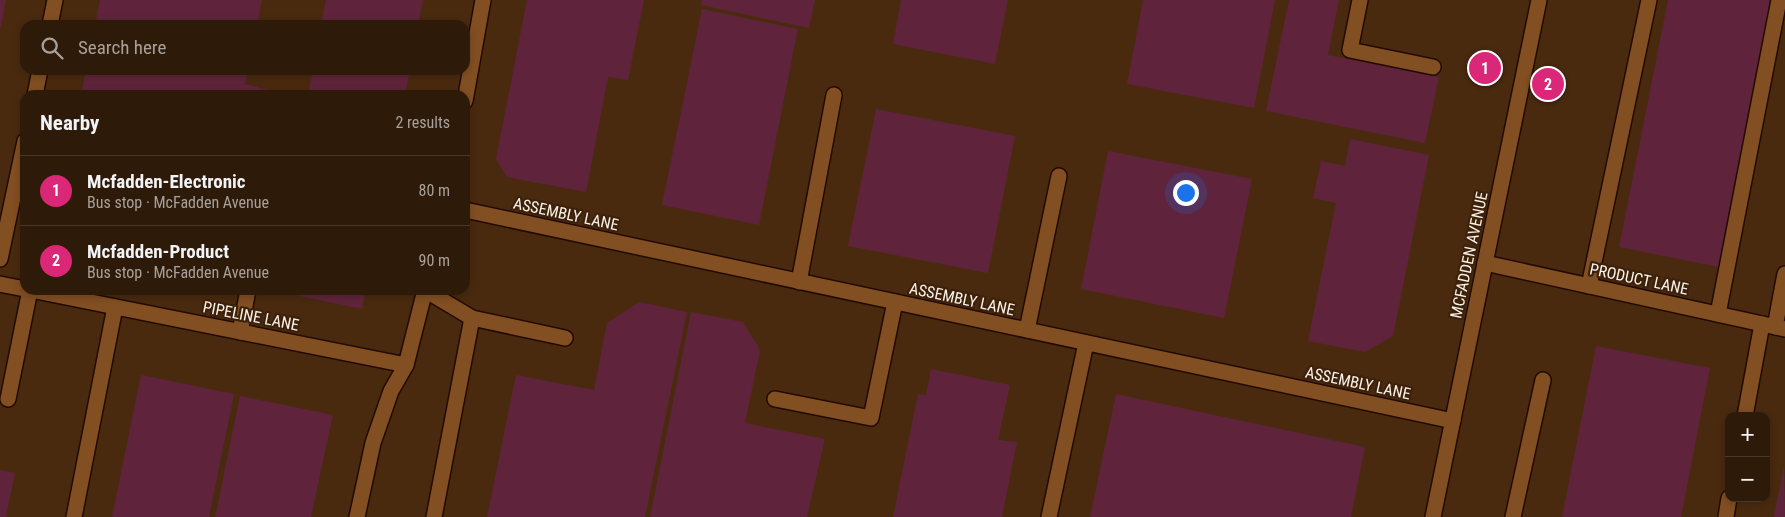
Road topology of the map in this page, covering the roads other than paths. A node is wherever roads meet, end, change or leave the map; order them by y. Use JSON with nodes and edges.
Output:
{"nodes":[{"id":1,"x":55,"y":0,"type":"edge"},
{"id":2,"x":483,"y":0,"type":"edge"},
{"id":3,"x":1360,"y":0,"type":"edge"},
{"id":4,"x":1539,"y":0,"type":"edge"},
{"id":5,"x":1649,"y":0,"type":"edge"},
{"id":6,"x":1779,"y":0,"type":"edge"},
{"id":7,"x":51,"y":20,"type":"edge"},
{"id":8,"x":1433,"y":67,"type":"dead end"},
{"id":9,"x":470,"y":73,"type":"edge"},
{"id":10,"x":39,"y":75,"type":"edge"},
{"id":11,"x":470,"y":75,"type":"edge"},
{"id":12,"x":36,"y":90,"type":"edge"},
{"id":13,"x":467,"y":90,"type":"edge"},
{"id":14,"x":834,"y":95,"type":"dead end"},
{"id":15,"x":20,"y":165,"type":"edge"},
{"id":16,"x":1059,"y":176,"type":"dead end"},
{"id":17,"x":470,"y":211,"type":"edge"},
{"id":18,"x":0,"y":259,"type":"edge"},
{"id":19,"x":1485,"y":263,"type":"junction"},
{"id":20,"x":1785,"y":274,"type":"edge"},
{"id":21,"x":799,"y":282,"type":"junction"},
{"id":22,"x":0,"y":284,"type":"edge"},
{"id":23,"x":1589,"y":286,"type":"junction"},
{"id":24,"x":20,"y":288,"type":"edge"},
{"id":25,"x":29,"y":295,"type":"edge"},
{"id":26,"x":55,"y":295,"type":"edge"},
{"id":27,"x":247,"y":295,"type":"edge"},
{"id":28,"x":424,"y":295,"type":"edge"},
{"id":29,"x":433,"y":295,"type":"edge"},
{"id":30,"x":895,"y":302,"type":"junction"},
{"id":31,"x":114,"y":307,"type":"junction"},
{"id":32,"x":1718,"y":314,"type":"junction"},
{"id":33,"x":472,"y":318,"type":"junction"},
{"id":34,"x":1774,"y":326,"type":"edge"},
{"id":35,"x":1027,"y":330,"type":"junction"},
{"id":36,"x":240,"y":332,"type":"junction"},
{"id":37,"x":565,"y":338,"type":"dead end"},
{"id":38,"x":1086,"y":343,"type":"junction"},
{"id":39,"x":406,"y":365,"type":"junction"},
{"id":40,"x":1543,"y":380,"type":"dead end"},
{"id":41,"x":8,"y":399,"type":"dead end"},
{"id":42,"x":775,"y":399,"type":"dead end"},
{"id":43,"x":1746,"y":412,"type":"edge"},
{"id":44,"x":1453,"y":421,"type":"junction"},
{"id":45,"x":1729,"y":502,"type":"edge"},
{"id":46,"x":74,"y":517,"type":"edge"},
{"id":47,"x":357,"y":517,"type":"edge"},
{"id":48,"x":434,"y":517,"type":"edge"},
{"id":49,"x":1048,"y":517,"type":"edge"},
{"id":50,"x":1433,"y":517,"type":"edge"},
{"id":51,"x":1512,"y":517,"type":"edge"},
{"id":52,"x":1726,"y":517,"type":"edge"}],
"edges":[{"from":1,"to":7,"type":"street"},
{"from":2,"to":9,"type":"street"},
{"from":3,"to":8,"type":"street"},
{"from":4,"to":19,"type":"street","name":"MCFADDEN AVENUE"},
{"from":5,"to":23,"type":"street"},
{"from":6,"to":32,"type":"street"},
{"from":10,"to":12,"type":"street"},
{"from":11,"to":13,"type":"street"},
{"from":14,"to":21,"type":"street"},
{"from":15,"to":18,"type":"street"},
{"from":16,"to":35,"type":"street"},
{"from":17,"to":21,"type":"street","name":"ASSEMBLY LANE"},
{"from":19,"to":23,"type":"street","name":"PRODUCT LANE"},
{"from":19,"to":44,"type":"street","name":"MCFADDEN AVENUE"},
{"from":20,"to":34,"type":"street"},
{"from":21,"to":30,"type":"street","name":"ASSEMBLY LANE"},
{"from":22,"to":24,"type":"street"},
{"from":23,"to":32,"type":"street","name":"PRODUCT LANE"},
{"from":25,"to":41,"type":"street"},
{"from":26,"to":31,"type":"street","name":"PIPELINE LANE"},
{"from":27,"to":36,"type":"street"},
{"from":28,"to":39,"type":"street"},
{"from":29,"to":33,"type":"street"},
{"from":30,"to":35,"type":"street","name":"ASSEMBLY LANE"},
{"from":30,"to":42,"type":"street"},
{"from":31,"to":36,"type":"street","name":"PIPELINE LANE"},
{"from":31,"to":46,"type":"street"},
{"from":32,"to":34,"type":"street","name":"PRODUCT LANE"},
{"from":33,"to":37,"type":"street"},
{"from":33,"to":48,"type":"street"},
{"from":34,"to":43,"type":"street"},
{"from":35,"to":38,"type":"street","name":"ASSEMBLY LANE"},
{"from":36,"to":39,"type":"street","name":"PIPELINE LANE"},
{"from":38,"to":44,"type":"street","name":"ASSEMBLY LANE"},
{"from":38,"to":49,"type":"street"},
{"from":39,"to":47,"type":"street"},
{"from":40,"to":51,"type":"street"},
{"from":44,"to":50,"type":"street","name":"MCFADDEN AVENUE"},
{"from":45,"to":52,"type":"street"}]}
